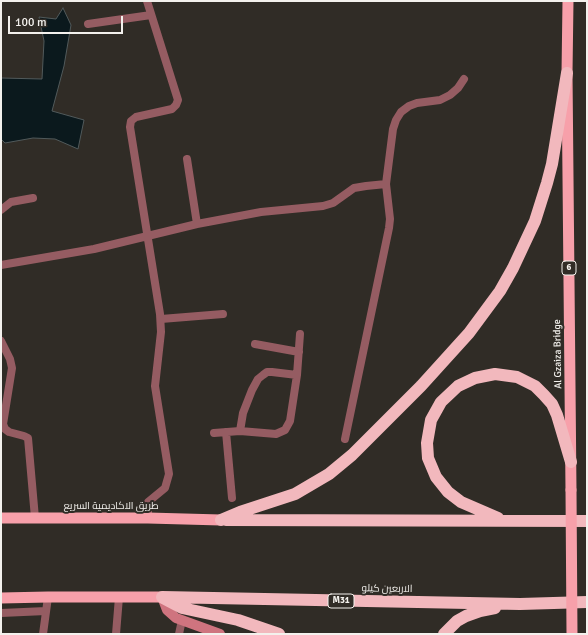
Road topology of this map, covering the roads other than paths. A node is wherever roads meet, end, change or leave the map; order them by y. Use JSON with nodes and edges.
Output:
{"nodes":[{"id":1,"x":147,"y":1,"type":"edge"},
{"id":2,"x":568,"y":1,"type":"edge"},
{"id":3,"x":151,"y":15,"type":"junction"},
{"id":4,"x":88,"y":24,"type":"dead end"},
{"id":5,"x":567,"y":73,"type":"junction"},
{"id":6,"x":464,"y":79,"type":"dead end"},
{"id":7,"x":187,"y":159,"type":"dead end"},
{"id":8,"x":386,"y":184,"type":"junction"},
{"id":9,"x":33,"y":198,"type":"dead end"},
{"id":10,"x":1,"y":210,"type":"edge"},
{"id":11,"x":197,"y":224,"type":"junction"},
{"id":12,"x":147,"y":236,"type":"junction"},
{"id":13,"x":1,"y":265,"type":"edge"},
{"id":14,"x":224,"y":314,"type":"dead end"},
{"id":15,"x":161,"y":320,"type":"junction"},
{"id":16,"x":300,"y":334,"type":"dead end"},
{"id":17,"x":1,"y":341,"type":"edge"},
{"id":18,"x":255,"y":344,"type":"dead end"},
{"id":19,"x":299,"y":352,"type":"junction"},
{"id":20,"x":10,"y":359,"type":"junction"},
{"id":21,"x":1,"y":361,"type":"edge"},
{"id":22,"x":297,"y":375,"type":"junction"},
{"id":23,"x":240,"y":430,"type":"junction"},
{"id":24,"x":226,"y":432,"type":"junction"},
{"id":25,"x":214,"y":433,"type":"dead end"},
{"id":26,"x":345,"y":439,"type":"dead end"},
{"id":27,"x":571,"y":462,"type":"junction"},
{"id":28,"x":232,"y":498,"type":"dead end"},
{"id":29,"x":1,"y":518,"type":"edge"},
{"id":30,"x":35,"y":518,"type":"junction"},
{"id":31,"x":148,"y":518,"type":"junction"},
{"id":32,"x":221,"y":520,"type":"junction"},
{"id":33,"x":504,"y":520,"type":"junction"},
{"id":34,"x":587,"y":521,"type":"edge"},
{"id":35,"x":48,"y":597,"type":"junction"},
{"id":36,"x":119,"y":597,"type":"junction"},
{"id":37,"x":162,"y":597,"type":"junction"},
{"id":38,"x":1,"y":598,"type":"edge"},
{"id":39,"x":587,"y":602,"type":"edge"},
{"id":40,"x":520,"y":604,"type":"junction"},
{"id":41,"x":46,"y":611,"type":"junction"},
{"id":42,"x":1,"y":613,"type":"edge"},
{"id":43,"x":182,"y":620,"type":"junction"},
{"id":44,"x":43,"y":634,"type":"edge"},
{"id":45,"x":116,"y":634,"type":"edge"},
{"id":46,"x":179,"y":634,"type":"edge"},
{"id":47,"x":220,"y":634,"type":"edge"},
{"id":48,"x":279,"y":634,"type":"edge"},
{"id":49,"x":444,"y":634,"type":"edge"},
{"id":50,"x":572,"y":634,"type":"edge"}],
"edges":[{"from":1,"to":3,"type":"street"},
{"from":2,"to":5,"type":"highway","number":"6"},
{"from":3,"to":4,"type":"street"},
{"from":3,"to":12,"type":"street"},
{"from":5,"to":27,"type":"highway","name":"Al Gzaiza Bridge","number":"6"},
{"from":5,"to":32,"type":"highway"},
{"from":6,"to":8,"type":"street"},
{"from":7,"to":11,"type":"street"},
{"from":8,"to":11,"type":"street"},
{"from":8,"to":26,"type":"street"},
{"from":9,"to":10,"type":"street"},
{"from":11,"to":12,"type":"street"},
{"from":12,"to":13,"type":"street"},
{"from":12,"to":15,"type":"street"},
{"from":14,"to":15,"type":"street"},
{"from":15,"to":31,"type":"street"},
{"from":16,"to":19,"type":"street"},
{"from":17,"to":20,"type":"street"},
{"from":18,"to":19,"type":"street"},
{"from":19,"to":22,"type":"street"},
{"from":20,"to":21,"type":"street"},
{"from":20,"to":30,"type":"street"},
{"from":22,"to":23,"type":"street"},
{"from":22,"to":23,"type":"street"},
{"from":23,"to":24,"type":"street"},
{"from":24,"to":25,"type":"street"},
{"from":24,"to":28,"type":"street"},
{"from":27,"to":33,"type":"highway"},
{"from":27,"to":50,"type":"highway","name":"Al Gzaiza Bridge","number":"6","bridge":true},
{"from":29,"to":30,"type":"highway","name":"طريق الاكاديمية السريع"},
{"from":30,"to":31,"type":"highway","name":"طريق الاكاديمية السريع"},
{"from":31,"to":32,"type":"highway","name":"طريق الاكاديمية السريع"},
{"from":32,"to":33,"type":"highway"},
{"from":33,"to":34,"type":"highway"},
{"from":35,"to":36,"type":"highway"},
{"from":35,"to":38,"type":"highway"},
{"from":35,"to":41,"type":"street"},
{"from":36,"to":37,"type":"highway"},
{"from":36,"to":45,"type":"street"},
{"from":37,"to":40,"type":"highway","name":"الاربعين كيلو","number":"M31"},
{"from":37,"to":43,"type":"main road"},
{"from":37,"to":48,"type":"highway"},
{"from":39,"to":40,"type":"highway","name":"الاربعين كيلو","number":"M31"},
{"from":40,"to":49,"type":"highway"},
{"from":41,"to":42,"type":"street"},
{"from":41,"to":44,"type":"street"},
{"from":43,"to":46,"type":"street"},
{"from":43,"to":47,"type":"main road"}]}
